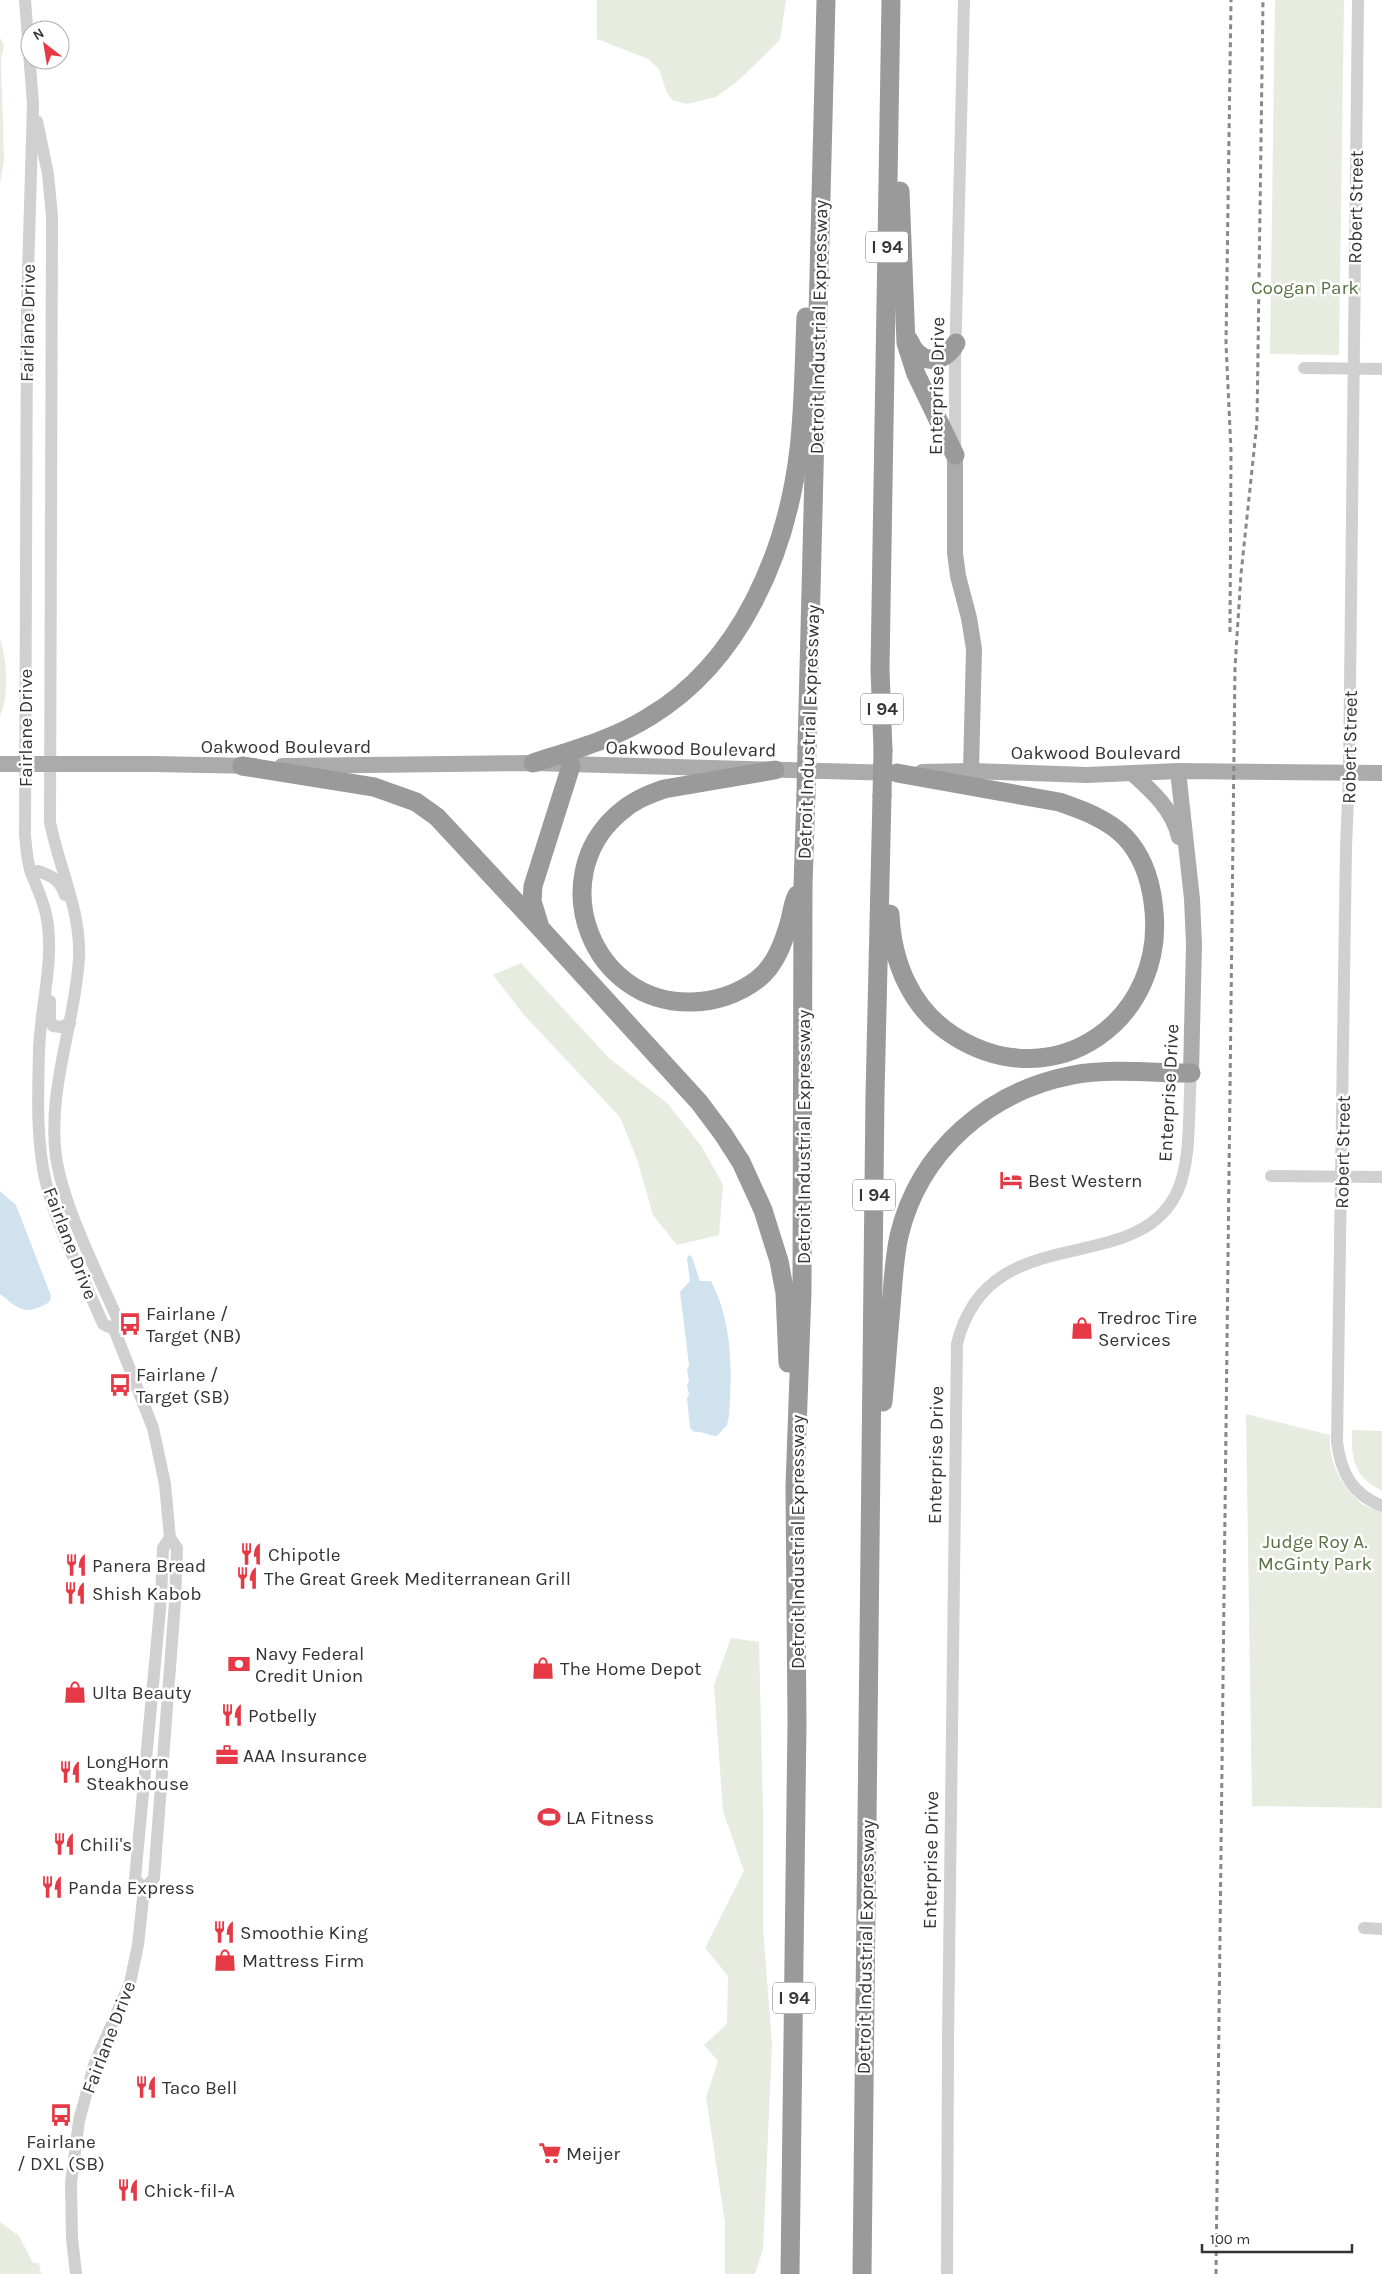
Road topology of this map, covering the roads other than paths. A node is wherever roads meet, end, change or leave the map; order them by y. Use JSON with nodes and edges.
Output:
{"nodes":[{"id":1,"x":25,"y":0,"type":"edge"},
{"id":2,"x":826,"y":0,"type":"edge"},
{"id":3,"x":891,"y":0,"type":"edge"},
{"id":4,"x":896,"y":0,"type":"edge"},
{"id":5,"x":964,"y":0,"type":"edge"},
{"id":6,"x":1358,"y":0,"type":"edge"},
{"id":7,"x":33,"y":104,"type":"junction"},
{"id":8,"x":820,"y":207,"type":"junction"},
{"id":9,"x":904,"y":328,"type":"junction"},
{"id":10,"x":956,"y":343,"type":"junction"},
{"id":11,"x":1304,"y":368,"type":"dead end"},
{"id":12,"x":1353,"y":369,"type":"junction"},
{"id":13,"x":1382,"y":369,"type":"edge"},
{"id":14,"x":955,"y":455,"type":"junction"},
{"id":15,"x":533,"y":763,"type":"junction"},
{"id":16,"x":0,"y":764,"type":"edge"},
{"id":17,"x":24,"y":764,"type":"junction"},
{"id":18,"x":50,"y":765,"type":"junction"},
{"id":19,"x":242,"y":766,"type":"junction"},
{"id":20,"x":571,"y":766,"type":"junction"},
{"id":21,"x":774,"y":770,"type":"junction"},
{"id":22,"x":971,"y":771,"type":"junction"},
{"id":23,"x":1178,"y":771,"type":"junction"},
{"id":24,"x":897,"y":773,"type":"junction"},
{"id":25,"x":1349,"y":773,"type":"junction"},
{"id":26,"x":1382,"y":773,"type":"edge"},
{"id":27,"x":1133,"y":774,"type":"junction"},
{"id":28,"x":881,"y":840,"type":"junction"},
{"id":29,"x":1188,"y":872,"type":"junction"},
{"id":30,"x":32,"y":874,"type":"junction"},
{"id":31,"x":803,"y":885,"type":"junction"},
{"id":32,"x":542,"y":930,"type":"junction"},
{"id":33,"x":49,"y":952,"type":"junction"},
{"id":34,"x":79,"y":958,"type":"junction"},
{"id":35,"x":70,"y":1024,"type":"junction"},
{"id":36,"x":1190,"y":1073,"type":"junction"},
{"id":37,"x":1271,"y":1176,"type":"dead end"},
{"id":38,"x":1341,"y":1176,"type":"junction"},
{"id":39,"x":1382,"y":1176,"type":"edge"},
{"id":40,"x":114,"y":1328,"type":"junction"},
{"id":41,"x":795,"y":1486,"type":"junction"},
{"id":42,"x":1382,"y":1506,"type":"edge"},
{"id":43,"x":170,"y":1538,"type":"junction"},
{"id":44,"x":871,"y":1550,"type":"junction"},
{"id":45,"x":144,"y":1888,"type":"junction"},
{"id":46,"x":1364,"y":1928,"type":"dead end"},
{"id":47,"x":1382,"y":1929,"type":"edge"},
{"id":48,"x":76,"y":2274,"type":"edge"},
{"id":49,"x":790,"y":2274,"type":"edge"},
{"id":50,"x":862,"y":2274,"type":"edge"},
{"id":51,"x":947,"y":2274,"type":"edge"}],
"edges":[{"from":1,"to":7,"type":"street","name":"Fairlane Drive"},
{"from":2,"to":8,"type":"highway","name":"Detroit Industrial Expressway","number":"I 94"},
{"from":3,"to":28,"type":"highway","name":"Detroit Industrial Expressway","number":"I 94","bridge":true},
{"from":4,"to":9,"type":"highway"},
{"from":5,"to":10,"type":"street","name":"Enterprise Drive"},
{"from":6,"to":12,"type":"street","name":"Robert Street"},
{"from":7,"to":17,"type":"street","name":"Fairlane Drive"},
{"from":7,"to":18,"type":"street","name":"Fairlane Drive"},
{"from":8,"to":15,"type":"highway"},
{"from":8,"to":31,"type":"highway","name":"Detroit Industrial Expressway","number":"I 94","bridge":true},
{"from":9,"to":10,"type":"highway"},
{"from":9,"to":14,"type":"highway"},
{"from":10,"to":14,"type":"street","name":"Enterprise Drive"},
{"from":11,"to":12,"type":"street"},
{"from":12,"to":13,"type":"street"},
{"from":12,"to":25,"type":"street","name":"Robert Street"},
{"from":14,"to":22,"type":"main road","name":"Enterprise Drive"},
{"from":15,"to":19,"type":"main road","name":"Oakwood Boulevard"},
{"from":15,"to":20,"type":"main road","name":"Oakwood Boulevard"},
{"from":16,"to":17,"type":"main road","name":"Oakwood Boulevard"},
{"from":17,"to":18,"type":"main road","name":"Oakwood Boulevard"},
{"from":17,"to":30,"type":"street","name":"Fairlane Drive"},
{"from":18,"to":19,"type":"main road","name":"Oakwood Boulevard"},
{"from":18,"to":34,"type":"street","name":"Fairlane Drive"},
{"from":19,"to":32,"type":"highway"},
{"from":20,"to":21,"type":"main road","name":"Oakwood Boulevard"},
{"from":20,"to":32,"type":"highway"},
{"from":21,"to":24,"type":"main road","name":"Oakwood Boulevard"},
{"from":21,"to":31,"type":"highway"},
{"from":22,"to":24,"type":"main road","name":"Oakwood Boulevard"},
{"from":22,"to":27,"type":"main road","name":"Oakwood Boulevard"},
{"from":23,"to":25,"type":"main road","name":"Oakwood Boulevard"},
{"from":23,"to":27,"type":"main road","name":"Oakwood Boulevard"},
{"from":23,"to":29,"type":"main road","name":"Enterprise Drive"},
{"from":24,"to":28,"type":"highway"},
{"from":25,"to":26,"type":"main road","name":"Oakwood Boulevard"},
{"from":25,"to":38,"type":"street","name":"Robert Street"},
{"from":27,"to":29,"type":"main road"},
{"from":28,"to":44,"type":"highway","name":"Detroit Industrial Expressway","number":"I 94"},
{"from":29,"to":36,"type":"main road","name":"Enterprise Drive"},
{"from":30,"to":33,"type":"street","name":"Fairlane Drive"},
{"from":30,"to":34,"type":"street"},
{"from":31,"to":41,"type":"highway","name":"Detroit Industrial Expressway","number":"I 94"},
{"from":32,"to":41,"type":"highway"},
{"from":33,"to":35,"type":"street"},
{"from":33,"to":40,"type":"street","name":"Fairlane Drive"},
{"from":34,"to":35,"type":"street","name":"Fairlane Drive"},
{"from":35,"to":40,"type":"street","name":"Fairlane Drive"},
{"from":36,"to":44,"type":"highway"},
{"from":36,"to":51,"type":"street","name":"Enterprise Drive"},
{"from":37,"to":38,"type":"street"},
{"from":38,"to":39,"type":"street"},
{"from":38,"to":42,"type":"street","name":"Robert Street"},
{"from":40,"to":43,"type":"street","name":"Fairlane Drive"},
{"from":41,"to":49,"type":"highway","name":"Detroit Industrial Expressway","number":"I 94"},
{"from":43,"to":45,"type":"street","name":"Fairlane Drive"},
{"from":43,"to":45,"type":"street","name":"Fairlane Drive"},
{"from":44,"to":50,"type":"highway","name":"Detroit Industrial Expressway","number":"I 94"},
{"from":45,"to":48,"type":"street","name":"Fairlane Drive"},
{"from":46,"to":47,"type":"street"}]}
